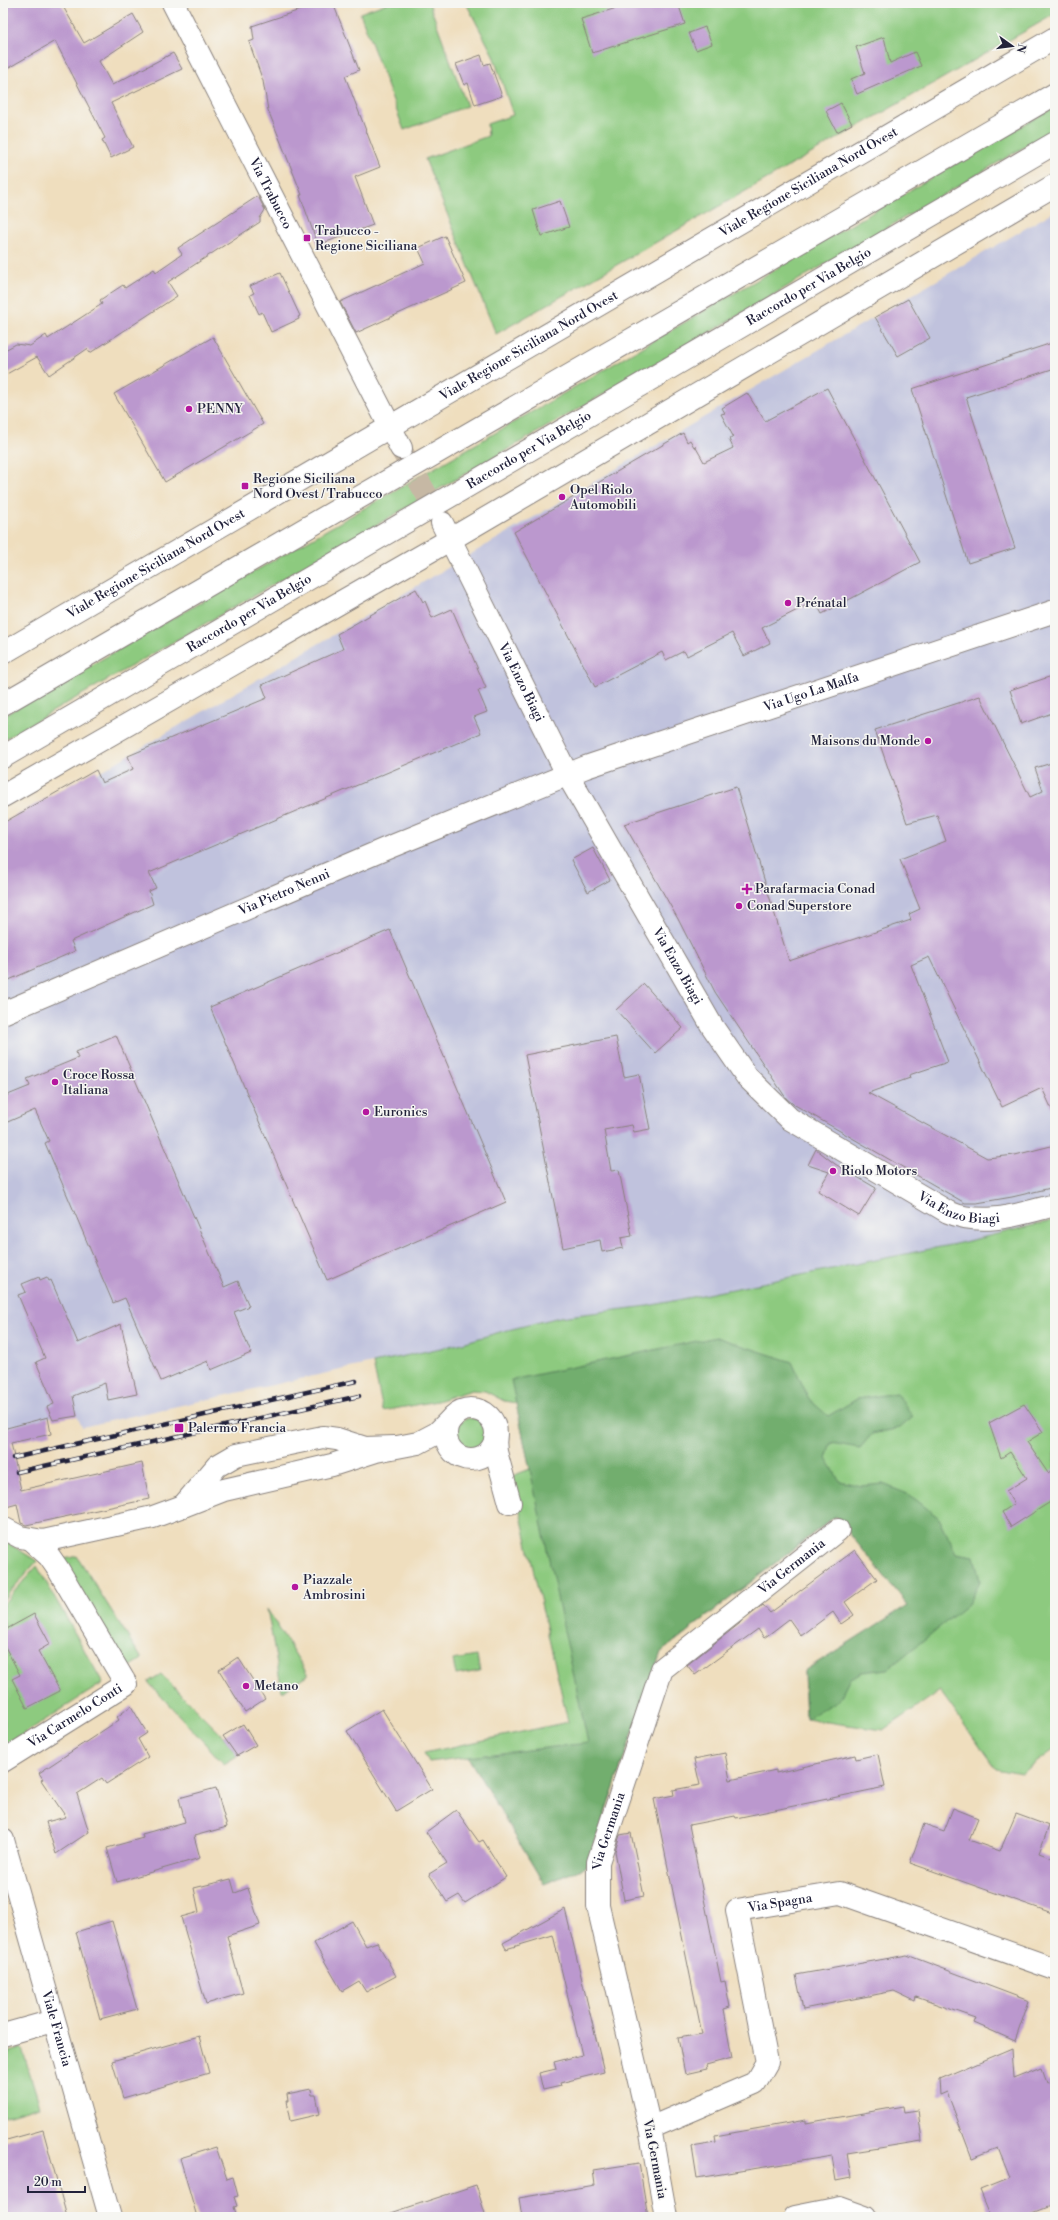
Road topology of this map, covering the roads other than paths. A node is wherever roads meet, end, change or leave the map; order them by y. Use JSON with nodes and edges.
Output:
{"nodes":[{"id":1,"x":173,"y":3,"type":"edge"},
{"id":2,"x":1055,"y":38,"type":"edge"},
{"id":3,"x":1055,"y":94,"type":"edge"},
{"id":4,"x":1055,"y":143,"type":"edge"},
{"id":5,"x":1055,"y":185,"type":"edge"},
{"id":6,"x":390,"y":428,"type":"junction"},
{"id":7,"x":401,"y":448,"type":"tunnel mouth"},
{"id":8,"x":446,"y":531,"type":"junction"},
{"id":9,"x":1055,"y":611,"type":"edge"},
{"id":10,"x":3,"y":653,"type":"edge"},
{"id":11,"x":3,"y":704,"type":"edge"},
{"id":12,"x":3,"y":758,"type":"edge"},
{"id":13,"x":567,"y":774,"type":"junction"},
{"id":14,"x":3,"y":796,"type":"edge"},
{"id":15,"x":3,"y":1013,"type":"edge"},
{"id":16,"x":1055,"y":1205,"type":"edge"},
{"id":17,"x":453,"y":1417,"type":"junction"},
{"id":18,"x":495,"y":1439,"type":"junction"},
{"id":19,"x":418,"y":1443,"type":"junction"},
{"id":20,"x":396,"y":1447,"type":"junction"},
{"id":21,"x":455,"y":1453,"type":"junction"},
{"id":22,"x":482,"y":1456,"type":"junction"},
{"id":23,"x":505,"y":1480,"type":"junction"},
{"id":24,"x":510,"y":1503,"type":"dead end"},
{"id":25,"x":183,"y":1506,"type":"junction"},
{"id":26,"x":4,"y":1529,"type":"edge"},
{"id":27,"x":838,"y":1530,"type":"dead end"},
{"id":28,"x":31,"y":1540,"type":"junction"},
{"id":29,"x":3,"y":1761,"type":"edge"},
{"id":30,"x":3,"y":1840,"type":"edge"},
{"id":31,"x":1055,"y":1969,"type":"edge"},
{"id":32,"x":53,"y":2021,"type":"junction"},
{"id":33,"x":3,"y":2035,"type":"edge"},
{"id":34,"x":650,"y":2128,"type":"junction"},
{"id":35,"x":110,"y":2217,"type":"edge"},
{"id":36,"x":666,"y":2217,"type":"edge"},
{"id":37,"x":795,"y":2217,"type":"edge"},
{"id":38,"x":865,"y":2217,"type":"edge"}],
"edges":[{"from":1,"to":6,"type":"main road","name":"Via Trabucco"},
{"from":2,"to":6,"type":"main road","name":"Viale Regione Siciliana Nord Ovest"},
{"from":3,"to":11,"type":"main road"},
{"from":4,"to":12,"type":"main road","name":"Raccordo per Via Belgio"},
{"from":5,"to":8,"type":"main road"},
{"from":6,"to":7,"type":"main road","name":"Via Trabucco"},
{"from":6,"to":10,"type":"main road","name":"Viale Regione Siciliana Nord Ovest"},
{"from":8,"to":13,"type":"main road","name":"Via Enzo Biagi"},
{"from":8,"to":14,"type":"main road"},
{"from":9,"to":13,"type":"main road","name":"Via Ugo La Malfa"},
{"from":13,"to":15,"type":"main road","name":"Via Pietro Nenni"},
{"from":13,"to":16,"type":"main road","name":"Via Enzo Biagi"},
{"from":17,"to":18,"type":"main road"},
{"from":17,"to":19,"type":"main road"},
{"from":17,"to":21,"type":"main road"},
{"from":18,"to":22,"type":"main road"},
{"from":18,"to":23,"type":"main road"},
{"from":19,"to":20,"type":"main road"},
{"from":19,"to":21,"type":"main road"},
{"from":20,"to":25,"type":"main road"},
{"from":20,"to":25,"type":"main road"},
{"from":21,"to":22,"type":"main road"},
{"from":22,"to":23,"type":"main road"},
{"from":23,"to":24,"type":"main road"},
{"from":25,"to":28,"type":"main road"},
{"from":26,"to":28,"type":"main road"},
{"from":27,"to":34,"type":"main road","name":"Via Germania"},
{"from":28,"to":29,"type":"main road","name":"Via Carmelo Conti"},
{"from":30,"to":32,"type":"main road","name":"Viale Francia"},
{"from":31,"to":34,"type":"main road","name":"Via Spagna"},
{"from":32,"to":33,"type":"main road"},
{"from":32,"to":35,"type":"main road","name":"Viale Francia"},
{"from":34,"to":36,"type":"main road","name":"Via Germania"},
{"from":37,"to":38,"type":"main road"}]}
